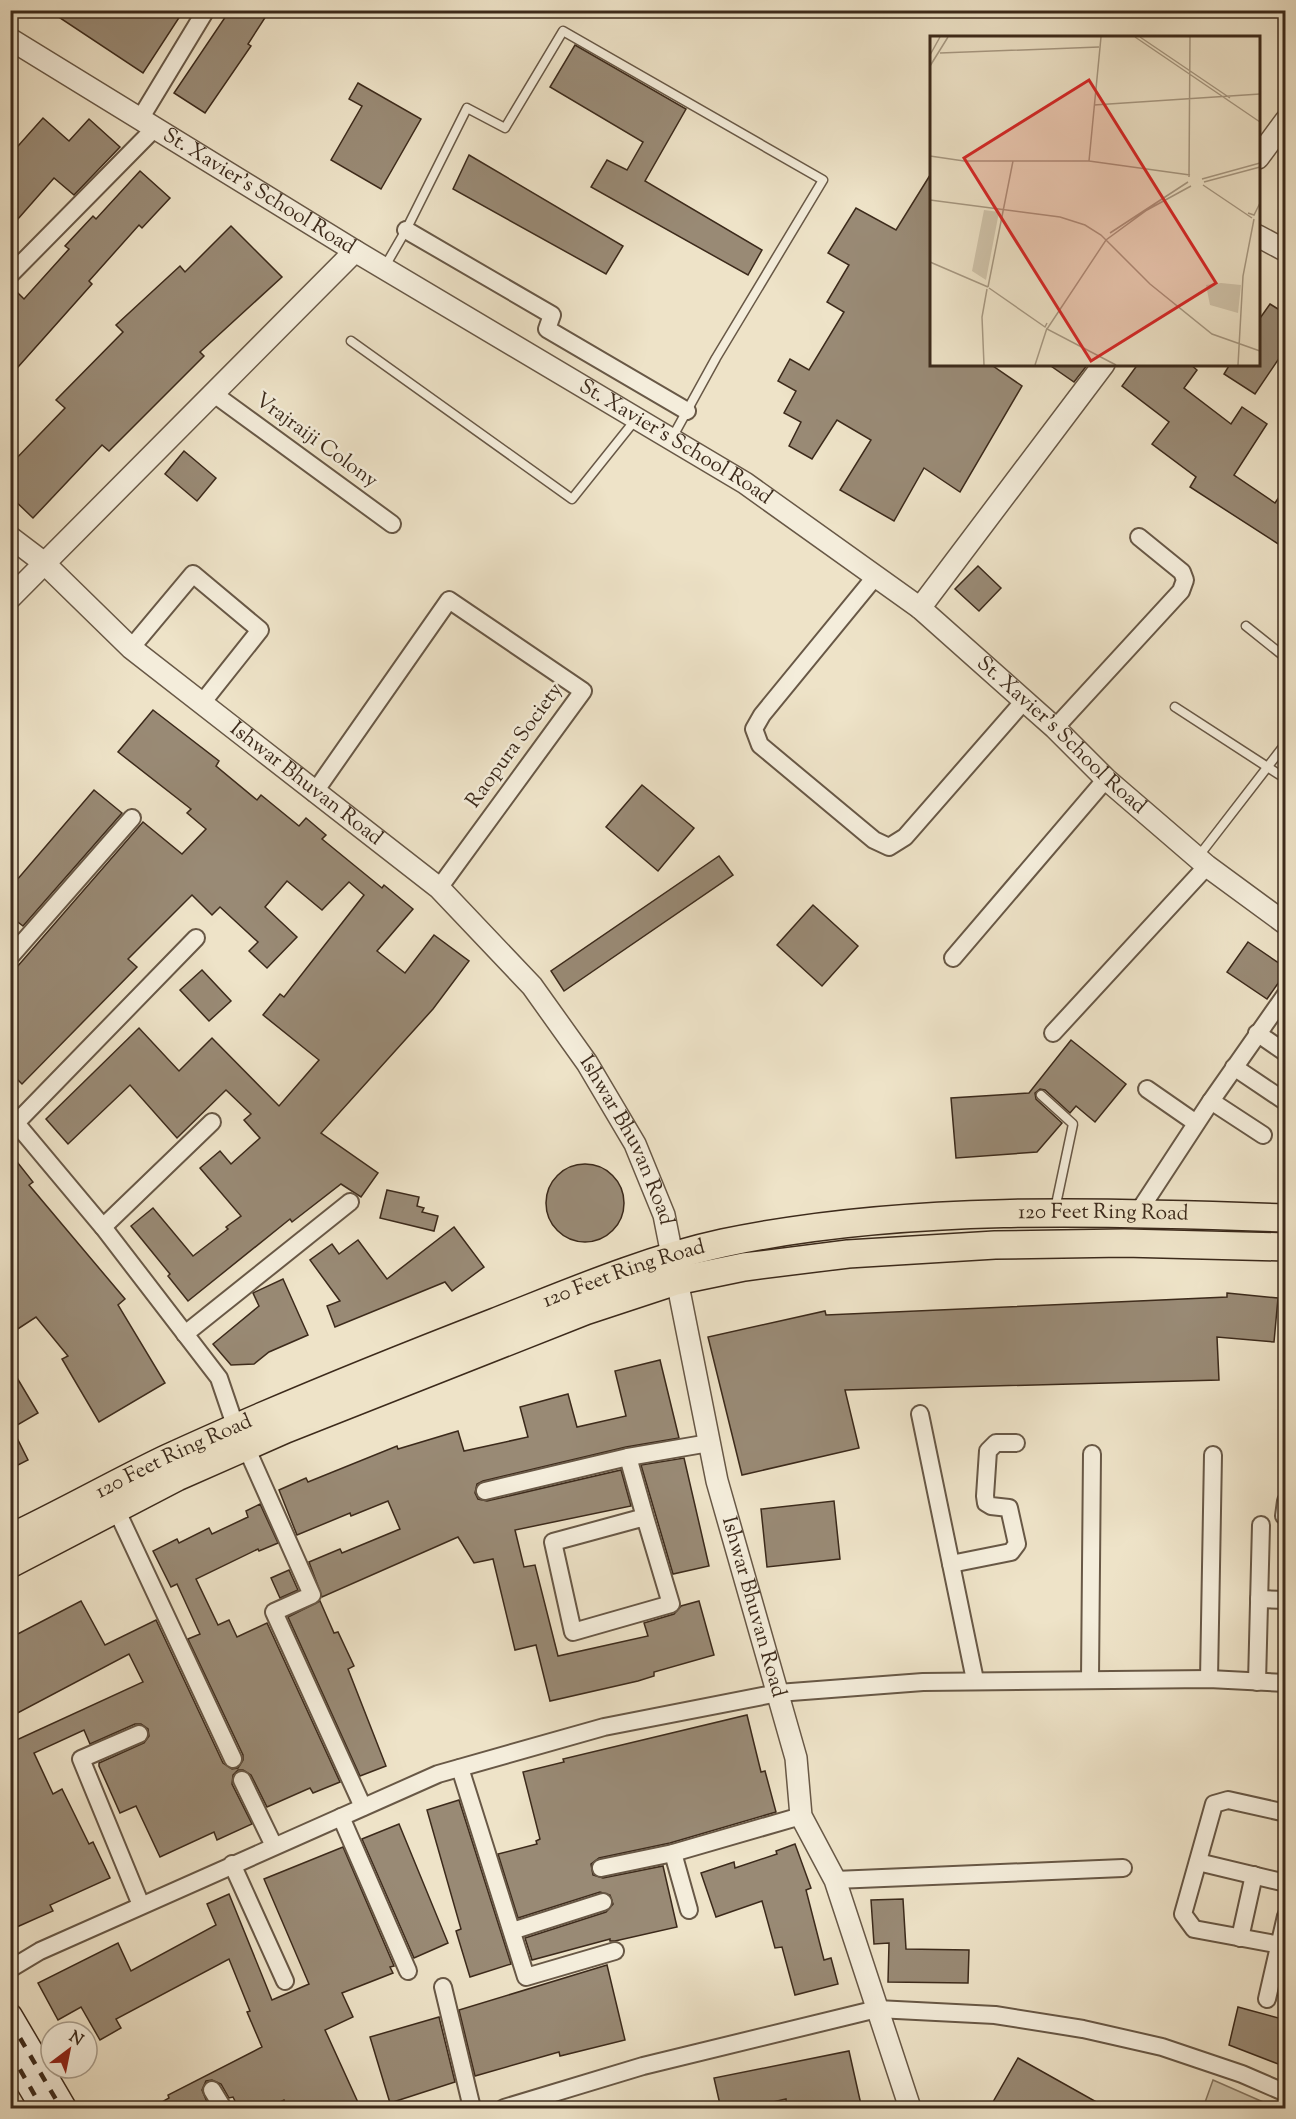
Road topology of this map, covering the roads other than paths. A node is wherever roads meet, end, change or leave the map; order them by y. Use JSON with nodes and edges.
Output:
{"nodes":[{"id":1,"x":206,"y":10,"type":"edge"},
{"id":2,"x":10,"y":39,"type":"edge"},
{"id":3,"x":1286,"y":120,"type":"edge"},
{"id":4,"x":148,"y":123,"type":"junction"},
{"id":5,"x":1260,"y":155,"type":"edge"},
{"id":6,"x":406,"y":230,"type":"junction"},
{"id":7,"x":1260,"y":237,"type":"edge"},
{"id":8,"x":355,"y":251,"type":"junction"},
{"id":9,"x":1286,"y":251,"type":"edge"},
{"id":10,"x":384,"y":268,"type":"junction"},
{"id":11,"x":10,"y":275,"type":"edge"},
{"id":12,"x":351,"y":341,"type":"dead end"},
{"id":13,"x":1102,"y":366,"type":"edge"},
{"id":14,"x":214,"y":394,"type":"junction"},
{"id":15,"x":687,"y":411,"type":"junction"},
{"id":16,"x":636,"y":418,"type":"junction"},
{"id":17,"x":671,"y":439,"type":"junction"},
{"id":18,"x":392,"y":524,"type":"dead end"},
{"id":19,"x":10,"y":537,"type":"edge"},
{"id":20,"x":1139,"y":537,"type":"dead end"},
{"id":21,"x":43,"y":562,"type":"junction"},
{"id":22,"x":874,"y":576,"type":"junction"},
{"id":23,"x":10,"y":598,"type":"edge"},
{"id":24,"x":920,"y":608,"type":"junction"},
{"id":25,"x":1246,"y":626,"type":"dead end"},
{"id":26,"x":131,"y":648,"type":"junction"},
{"id":27,"x":1286,"y":658,"type":"edge"},
{"id":28,"x":1023,"y":702,"type":"junction"},
{"id":29,"x":202,"y":703,"type":"junction"},
{"id":30,"x":1175,"y":707,"type":"dead end"},
{"id":31,"x":1055,"y":728,"type":"junction"},
{"id":32,"x":1286,"y":743,"type":"edge"},
{"id":33,"x":1270,"y":766,"type":"junction"},
{"id":34,"x":1106,"y":779,"type":"junction"},
{"id":35,"x":1286,"y":779,"type":"edge"},
{"id":36,"x":314,"y":793,"type":"junction"},
{"id":37,"x":132,"y":818,"type":"dead end"},
{"id":38,"x":1202,"y":862,"type":"junction"},
{"id":39,"x":439,"y":888,"type":"junction"},
{"id":40,"x":1286,"y":924,"type":"edge"},
{"id":41,"x":196,"y":938,"type":"dead end"},
{"id":42,"x":10,"y":957,"type":"edge"},
{"id":43,"x":953,"y":958,"type":"dead end"},
{"id":44,"x":1286,"y":994,"type":"edge"},
{"id":45,"x":1053,"y":1033,"type":"dead end"},
{"id":46,"x":1257,"y":1033,"type":"junction"},
{"id":47,"x":1286,"y":1053,"type":"edge"},
{"id":48,"x":1234,"y":1066,"type":"junction"},
{"id":49,"x":1147,"y":1089,"type":"dead end"},
{"id":50,"x":1041,"y":1095,"type":"dead end"},
{"id":51,"x":1210,"y":1101,"type":"junction"},
{"id":52,"x":1286,"y":1102,"type":"edge"},
{"id":53,"x":13,"y":1120,"type":"edge"},
{"id":54,"x":212,"y":1122,"type":"dead end"},
{"id":55,"x":1196,"y":1123,"type":"junction"},
{"id":56,"x":1263,"y":1135,"type":"dead end"},
{"id":57,"x":350,"y":1202,"type":"dead end"},
{"id":58,"x":1054,"y":1213,"type":"junction"},
{"id":59,"x":1137,"y":1214,"type":"junction"},
{"id":60,"x":1286,"y":1218,"type":"edge"},
{"id":61,"x":103,"y":1227,"type":"junction"},
{"id":62,"x":1286,"y":1247,"type":"edge"},
{"id":63,"x":674,"y":1269,"type":"junction"},
{"id":64,"x":185,"y":1334,"type":"junction"},
{"id":65,"x":921,"y":1414,"type":"dead end"},
{"id":66,"x":241,"y":1437,"type":"junction"},
{"id":67,"x":709,"y":1443,"type":"junction"},
{"id":68,"x":1016,"y":1443,"type":"dead end"},
{"id":69,"x":1092,"y":1454,"type":"dead end"},
{"id":70,"x":1213,"y":1455,"type":"dead end"},
{"id":71,"x":628,"y":1457,"type":"junction"},
{"id":72,"x":485,"y":1491,"type":"dead end"},
{"id":73,"x":116,"y":1509,"type":"junction"},
{"id":74,"x":645,"y":1517,"type":"junction"},
{"id":75,"x":1261,"y":1525,"type":"dead end"},
{"id":76,"x":10,"y":1538,"type":"edge"},
{"id":77,"x":10,"y":1564,"type":"edge"},
{"id":78,"x":951,"y":1564,"type":"junction"},
{"id":79,"x":1259,"y":1599,"type":"junction"},
{"id":80,"x":1286,"y":1600,"type":"edge"},
{"id":81,"x":1090,"y":1679,"type":"junction"},
{"id":82,"x":1209,"y":1679,"type":"junction"},
{"id":83,"x":975,"y":1680,"type":"junction"},
{"id":84,"x":1257,"y":1682,"type":"junction"},
{"id":85,"x":1286,"y":1683,"type":"edge"},
{"id":86,"x":778,"y":1694,"type":"junction"},
{"id":87,"x":139,"y":1734,"type":"dead end"},
{"id":88,"x":233,"y":1759,"type":"dead end"},
{"id":89,"x":460,"y":1768,"type":"junction"},
{"id":90,"x":242,"y":1780,"type":"dead end"},
{"id":91,"x":363,"y":1807,"type":"junction"},
{"id":92,"x":1286,"y":1813,"type":"edge"},
{"id":93,"x":801,"y":1816,"type":"junction"},
{"id":94,"x":341,"y":1817,"type":"junction"},
{"id":95,"x":274,"y":1846,"type":"junction"},
{"id":96,"x":673,"y":1852,"type":"junction"},
{"id":97,"x":1198,"y":1862,"type":"junction"},
{"id":98,"x":232,"y":1864,"type":"junction"},
{"id":99,"x":601,"y":1868,"type":"dead end"},
{"id":100,"x":1123,"y":1868,"type":"dead end"},
{"id":101,"x":1254,"y":1875,"type":"junction"},
{"id":102,"x":835,"y":1880,"type":"junction"},
{"id":103,"x":1286,"y":1883,"type":"edge"},
{"id":104,"x":603,"y":1902,"type":"dead end"},
{"id":105,"x":141,"y":1905,"type":"junction"},
{"id":106,"x":689,"y":1910,"type":"dead end"},
{"id":107,"x":1286,"y":1916,"type":"edge"},
{"id":108,"x":512,"y":1931,"type":"junction"},
{"id":109,"x":1240,"y":1938,"type":"junction"},
{"id":110,"x":1282,"y":1946,"type":"edge"},
{"id":111,"x":615,"y":1952,"type":"dead end"},
{"id":112,"x":10,"y":1969,"type":"edge"},
{"id":113,"x":408,"y":1971,"type":"dead end"},
{"id":114,"x":285,"y":1981,"type":"dead end"},
{"id":115,"x":443,"y":1987,"type":"dead end"},
{"id":116,"x":1267,"y":1999,"type":"dead end"},
{"id":117,"x":877,"y":2009,"type":"junction"},
{"id":118,"x":10,"y":2016,"type":"edge"},
{"id":119,"x":10,"y":2053,"type":"edge"},
{"id":120,"x":212,"y":2090,"type":"dead end"},
{"id":121,"x":1286,"y":2093,"type":"edge"},
{"id":122,"x":43,"y":2109,"type":"edge"},
{"id":123,"x":64,"y":2109,"type":"edge"},
{"id":124,"x":223,"y":2109,"type":"edge"},
{"id":125,"x":472,"y":2109,"type":"edge"},
{"id":126,"x":504,"y":2109,"type":"edge"},
{"id":127,"x":910,"y":2109,"type":"edge"}],
"edges":[{"from":1,"to":4,"type":"street"},
{"from":2,"to":4,"type":"street","name":"St. Xavier's School Road"},
{"from":3,"to":5,"type":"street"},
{"from":4,"to":8,"type":"street","name":"St. Xavier's School Road"},
{"from":4,"to":11,"type":"street"},
{"from":6,"to":10,"type":"lane"},
{"from":6,"to":15,"type":"street"},
{"from":6,"to":15,"type":"lane"},
{"from":7,"to":9,"type":"street"},
{"from":8,"to":10,"type":"street","name":"St. Xavier's School Road"},
{"from":8,"to":14,"type":"street"},
{"from":10,"to":16,"type":"street","name":"St. Xavier's School Road"},
{"from":12,"to":16,"type":"lane"},
{"from":13,"to":24,"type":"street"},
{"from":14,"to":18,"type":"street","name":"Vrajraiji Colony"},
{"from":14,"to":21,"type":"street"},
{"from":15,"to":17,"type":"lane"},
{"from":16,"to":17,"type":"street","name":"St. Xavier's School Road"},
{"from":17,"to":22,"type":"street","name":"St. Xavier's School Road"},
{"from":19,"to":21,"type":"street","name":"Ishwar Bhuvan Road"},
{"from":20,"to":31,"type":"street"},
{"from":21,"to":23,"type":"street"},
{"from":21,"to":26,"type":"street","name":"Ishwar Bhuvan Road"},
{"from":22,"to":24,"type":"street","name":"St. Xavier's School Road"},
{"from":22,"to":28,"type":"street"},
{"from":24,"to":28,"type":"street","name":"St. Xavier's School Road"},
{"from":25,"to":27,"type":"lane"},
{"from":26,"to":29,"type":"street","name":"Ishwar Bhuvan Road"},
{"from":26,"to":29,"type":"street"},
{"from":28,"to":31,"type":"street","name":"St. Xavier's School Road"},
{"from":29,"to":36,"type":"street","name":"Ishwar Bhuvan Road"},
{"from":30,"to":33,"type":"lane"},
{"from":31,"to":34,"type":"street","name":"St. Xavier's School Road"},
{"from":32,"to":33,"type":"lane"},
{"from":33,"to":35,"type":"lane"},
{"from":33,"to":38,"type":"lane"},
{"from":34,"to":38,"type":"street","name":"St. Xavier's School Road"},
{"from":34,"to":43,"type":"street"},
{"from":36,"to":39,"type":"street","name":"Ishwar Bhuvan Road"},
{"from":36,"to":39,"type":"street","name":"Raopura Society"},
{"from":37,"to":42,"type":"street"},
{"from":38,"to":40,"type":"street","name":"St. Xavier's School Road"},
{"from":38,"to":45,"type":"street"},
{"from":39,"to":63,"type":"street","name":"Ishwar Bhuvan Road"},
{"from":41,"to":53,"type":"street"},
{"from":44,"to":46,"type":"street"},
{"from":46,"to":47,"type":"street"},
{"from":46,"to":48,"type":"street"},
{"from":48,"to":51,"type":"street"},
{"from":48,"to":52,"type":"street"},
{"from":49,"to":55,"type":"street"},
{"from":50,"to":58,"type":"lane"},
{"from":51,"to":55,"type":"street"},
{"from":51,"to":56,"type":"street"},
{"from":53,"to":61,"type":"street"},
{"from":54,"to":61,"type":"street"},
{"from":55,"to":59,"type":"street"},
{"from":57,"to":64,"type":"street"},
{"from":58,"to":59,"type":"main road","name":"120 Feet Ring Road"},
{"from":58,"to":63,"type":"main road","name":"120 Feet Ring Road"},
{"from":59,"to":60,"type":"main road","name":"120 Feet Ring Road"},
{"from":61,"to":64,"type":"street"},
{"from":62,"to":63,"type":"main road","name":"120 Feet Ring Road"},
{"from":63,"to":66,"type":"main road","name":"120 Feet Ring Road"},
{"from":63,"to":67,"type":"street","name":"Ishwar Bhuvan Road"},
{"from":64,"to":66,"type":"street"},
{"from":65,"to":78,"type":"street"},
{"from":66,"to":73,"type":"main road","name":"120 Feet Ring Road"},
{"from":66,"to":76,"type":"main road","name":"120 Feet Ring Road"},
{"from":66,"to":91,"type":"street"},
{"from":67,"to":71,"type":"street"},
{"from":67,"to":86,"type":"street","name":"Ishwar Bhuvan Road"},
{"from":68,"to":78,"type":"street"},
{"from":69,"to":81,"type":"street"},
{"from":70,"to":82,"type":"street"},
{"from":71,"to":72,"type":"street"},
{"from":71,"to":74,"type":"street"},
{"from":73,"to":77,"type":"main road","name":"120 Feet Ring Road"},
{"from":73,"to":88,"type":"street"},
{"from":74,"to":74,"type":"street"},
{"from":75,"to":79,"type":"street"},
{"from":78,"to":83,"type":"street"},
{"from":79,"to":80,"type":"street"},
{"from":79,"to":84,"type":"street"},
{"from":81,"to":82,"type":"street"},
{"from":81,"to":83,"type":"street"},
{"from":82,"to":84,"type":"street"},
{"from":83,"to":86,"type":"street"},
{"from":84,"to":85,"type":"street"},
{"from":86,"to":89,"type":"street"},
{"from":86,"to":93,"type":"street","name":"Ishwar Bhuvan Road"},
{"from":87,"to":105,"type":"street"},
{"from":89,"to":91,"type":"street"},
{"from":89,"to":108,"type":"street"},
{"from":90,"to":95,"type":"street"},
{"from":91,"to":94,"type":"street"},
{"from":92,"to":97,"type":"street"},
{"from":93,"to":96,"type":"street"},
{"from":93,"to":102,"type":"street","name":"Ishwar Bhuvan Road"},
{"from":94,"to":95,"type":"street"},
{"from":94,"to":113,"type":"street"},
{"from":95,"to":98,"type":"street"},
{"from":96,"to":99,"type":"street"},
{"from":96,"to":106,"type":"street"},
{"from":97,"to":101,"type":"street"},
{"from":97,"to":109,"type":"street"},
{"from":98,"to":105,"type":"street"},
{"from":98,"to":114,"type":"street"},
{"from":100,"to":102,"type":"street"},
{"from":101,"to":103,"type":"street"},
{"from":101,"to":109,"type":"street"},
{"from":102,"to":117,"type":"street","name":"Ishwar Bhuvan Road"},
{"from":104,"to":108,"type":"street"},
{"from":105,"to":112,"type":"street"},
{"from":107,"to":110,"type":"street"},
{"from":108,"to":111,"type":"street"},
{"from":109,"to":110,"type":"street"},
{"from":110,"to":116,"type":"street"},
{"from":115,"to":125,"type":"street"},
{"from":117,"to":121,"type":"street"},
{"from":117,"to":126,"type":"street"},
{"from":117,"to":127,"type":"street","name":"Ishwar Bhuvan Road"},
{"from":118,"to":123,"type":"main road"},
{"from":119,"to":122,"type":"main road"},
{"from":120,"to":124,"type":"street"}]}
